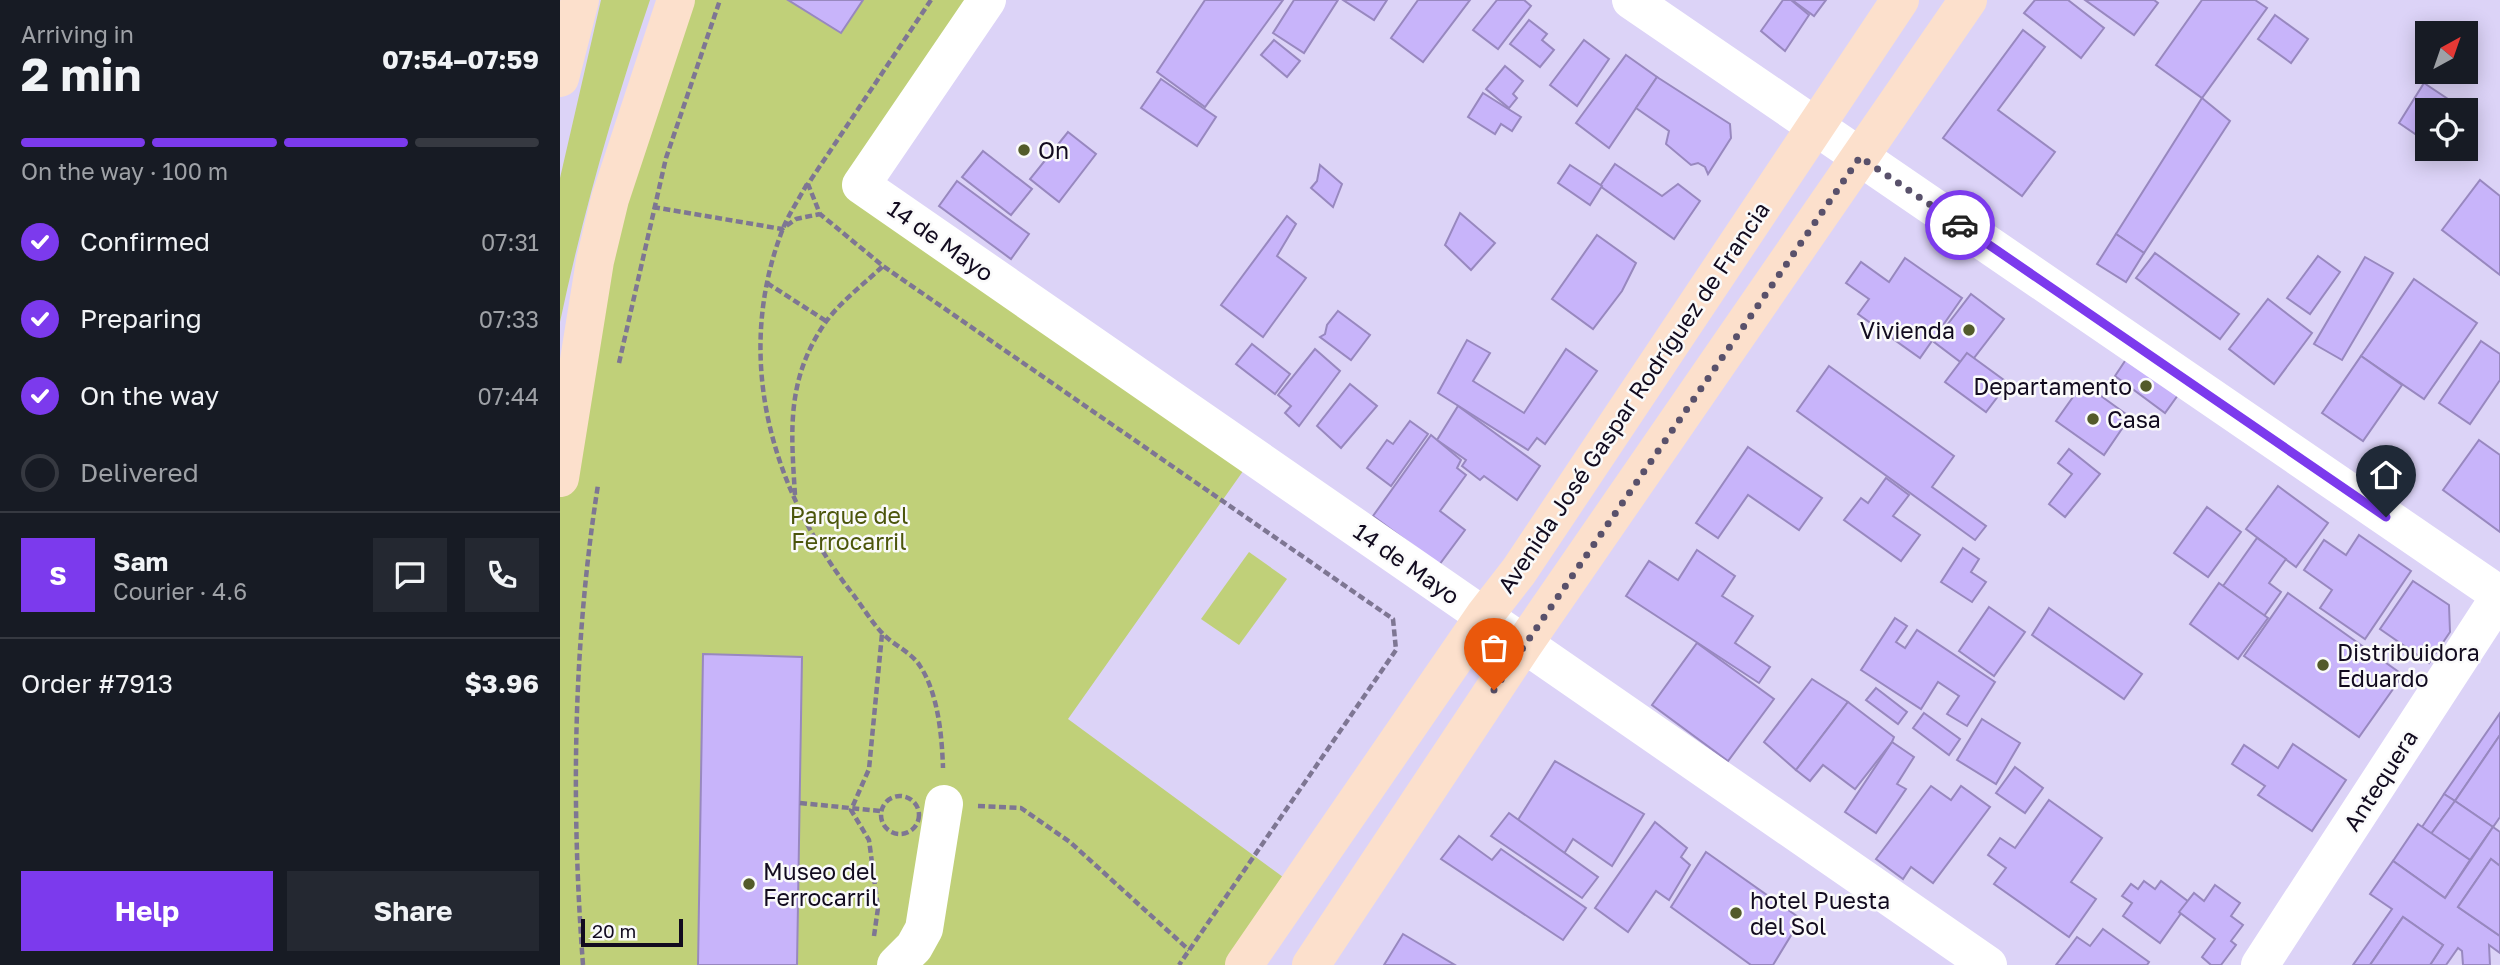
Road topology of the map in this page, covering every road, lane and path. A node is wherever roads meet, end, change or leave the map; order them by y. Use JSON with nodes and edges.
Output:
{"nodes":[{"id":1,"x":580,"y":0,"type":"edge"},
{"id":2,"x":676,"y":0,"type":"edge"},
{"id":3,"x":720,"y":0,"type":"edge"},
{"id":4,"x":987,"y":0,"type":"edge"},
{"id":5,"x":1631,"y":0,"type":"edge"},
{"id":6,"x":1900,"y":0,"type":"edge"},
{"id":7,"x":1968,"y":0,"type":"edge"},
{"id":8,"x":560,"y":78,"type":"edge"},
{"id":9,"x":1815,"y":126,"type":"junction"},
{"id":10,"x":1860,"y":157,"type":"junction"},
{"id":11,"x":808,"y":184,"type":"dead end"},
{"id":12,"x":653,"y":207,"type":"junction"},
{"id":13,"x":820,"y":214,"type":"dead end"},
{"id":14,"x":782,"y":229,"type":"junction"},
{"id":15,"x":883,"y":266,"type":"dead end"},
{"id":16,"x":766,"y":283,"type":"junction"},
{"id":17,"x":826,"y":321,"type":"junction"},
{"id":18,"x":617,"y":373,"type":"dead end"},
{"id":19,"x":600,"y":474,"type":"dead end"},
{"id":20,"x":560,"y":478,"type":"edge"},
{"id":21,"x":795,"y":503,"type":"junction"},
{"id":22,"x":2500,"y":595,"type":"edge"},
{"id":23,"x":1484,"y":617,"type":"junction"},
{"id":24,"x":1393,"y":620,"type":"dead end"},
{"id":25,"x":882,"y":634,"type":"junction"},
{"id":26,"x":1524,"y":644,"type":"junction"},
{"id":27,"x":800,"y":803,"type":"dead end"},
{"id":28,"x":931,"y":806,"type":"junction"},
{"id":29,"x":851,"y":810,"type":"junction"},
{"id":30,"x":880,"y":811,"type":"junction"},
{"id":31,"x":1189,"y":950,"type":"junction"},
{"id":32,"x":884,"y":955,"type":"edge"},
{"id":33,"x":583,"y":965,"type":"edge"},
{"id":34,"x":1178,"y":965,"type":"edge"},
{"id":35,"x":1244,"y":965,"type":"edge"},
{"id":36,"x":1311,"y":965,"type":"edge"},
{"id":37,"x":1988,"y":965,"type":"edge"},
{"id":38,"x":2260,"y":965,"type":"edge"}],
"edges":[{"from":1,"to":8,"type":"main road"},
{"from":2,"to":20,"type":"main road"},
{"from":3,"to":12,"type":"path"},
{"from":4,"to":23,"type":"street","name":"14 de Mayo"},
{"from":5,"to":9,"type":"street"},
{"from":6,"to":9,"type":"main road","name":"Avenida José Gaspar Rodríguez de Francia"},
{"from":7,"to":10,"type":"main road"},
{"from":9,"to":10,"type":"street"},
{"from":9,"to":23,"type":"main road","name":"Avenida José Gaspar Rodríguez de Francia"},
{"from":10,"to":22,"type":"street"},
{"from":10,"to":26,"type":"main road"},
{"from":11,"to":14,"type":"path"},
{"from":12,"to":14,"type":"path"},
{"from":12,"to":18,"type":"path"},
{"from":13,"to":14,"type":"path"},
{"from":14,"to":16,"type":"path"},
{"from":15,"to":17,"type":"path"},
{"from":16,"to":17,"type":"path"},
{"from":16,"to":21,"type":"path"},
{"from":17,"to":21,"type":"path"},
{"from":19,"to":33,"type":"path"},
{"from":21,"to":25,"type":"path"},
{"from":22,"to":38,"type":"street","name":"Antequera"},
{"from":23,"to":26,"type":"street","name":"14 de Mayo"},
{"from":23,"to":35,"type":"main road","name":"Avenida José Gaspar Rodríguez de Francia"},
{"from":24,"to":31,"type":"path"},
{"from":25,"to":28,"type":"path"},
{"from":25,"to":29,"type":"path"},
{"from":26,"to":36,"type":"main road"},
{"from":26,"to":37,"type":"street","name":"14 de Mayo"},
{"from":27,"to":29,"type":"path"},
{"from":28,"to":30,"type":"path"},
{"from":28,"to":30,"type":"path"},
{"from":28,"to":31,"type":"path"},
{"from":28,"to":32,"type":"street"},
{"from":29,"to":30,"type":"path"},
{"from":29,"to":32,"type":"path"},
{"from":31,"to":34,"type":"path"}]}
